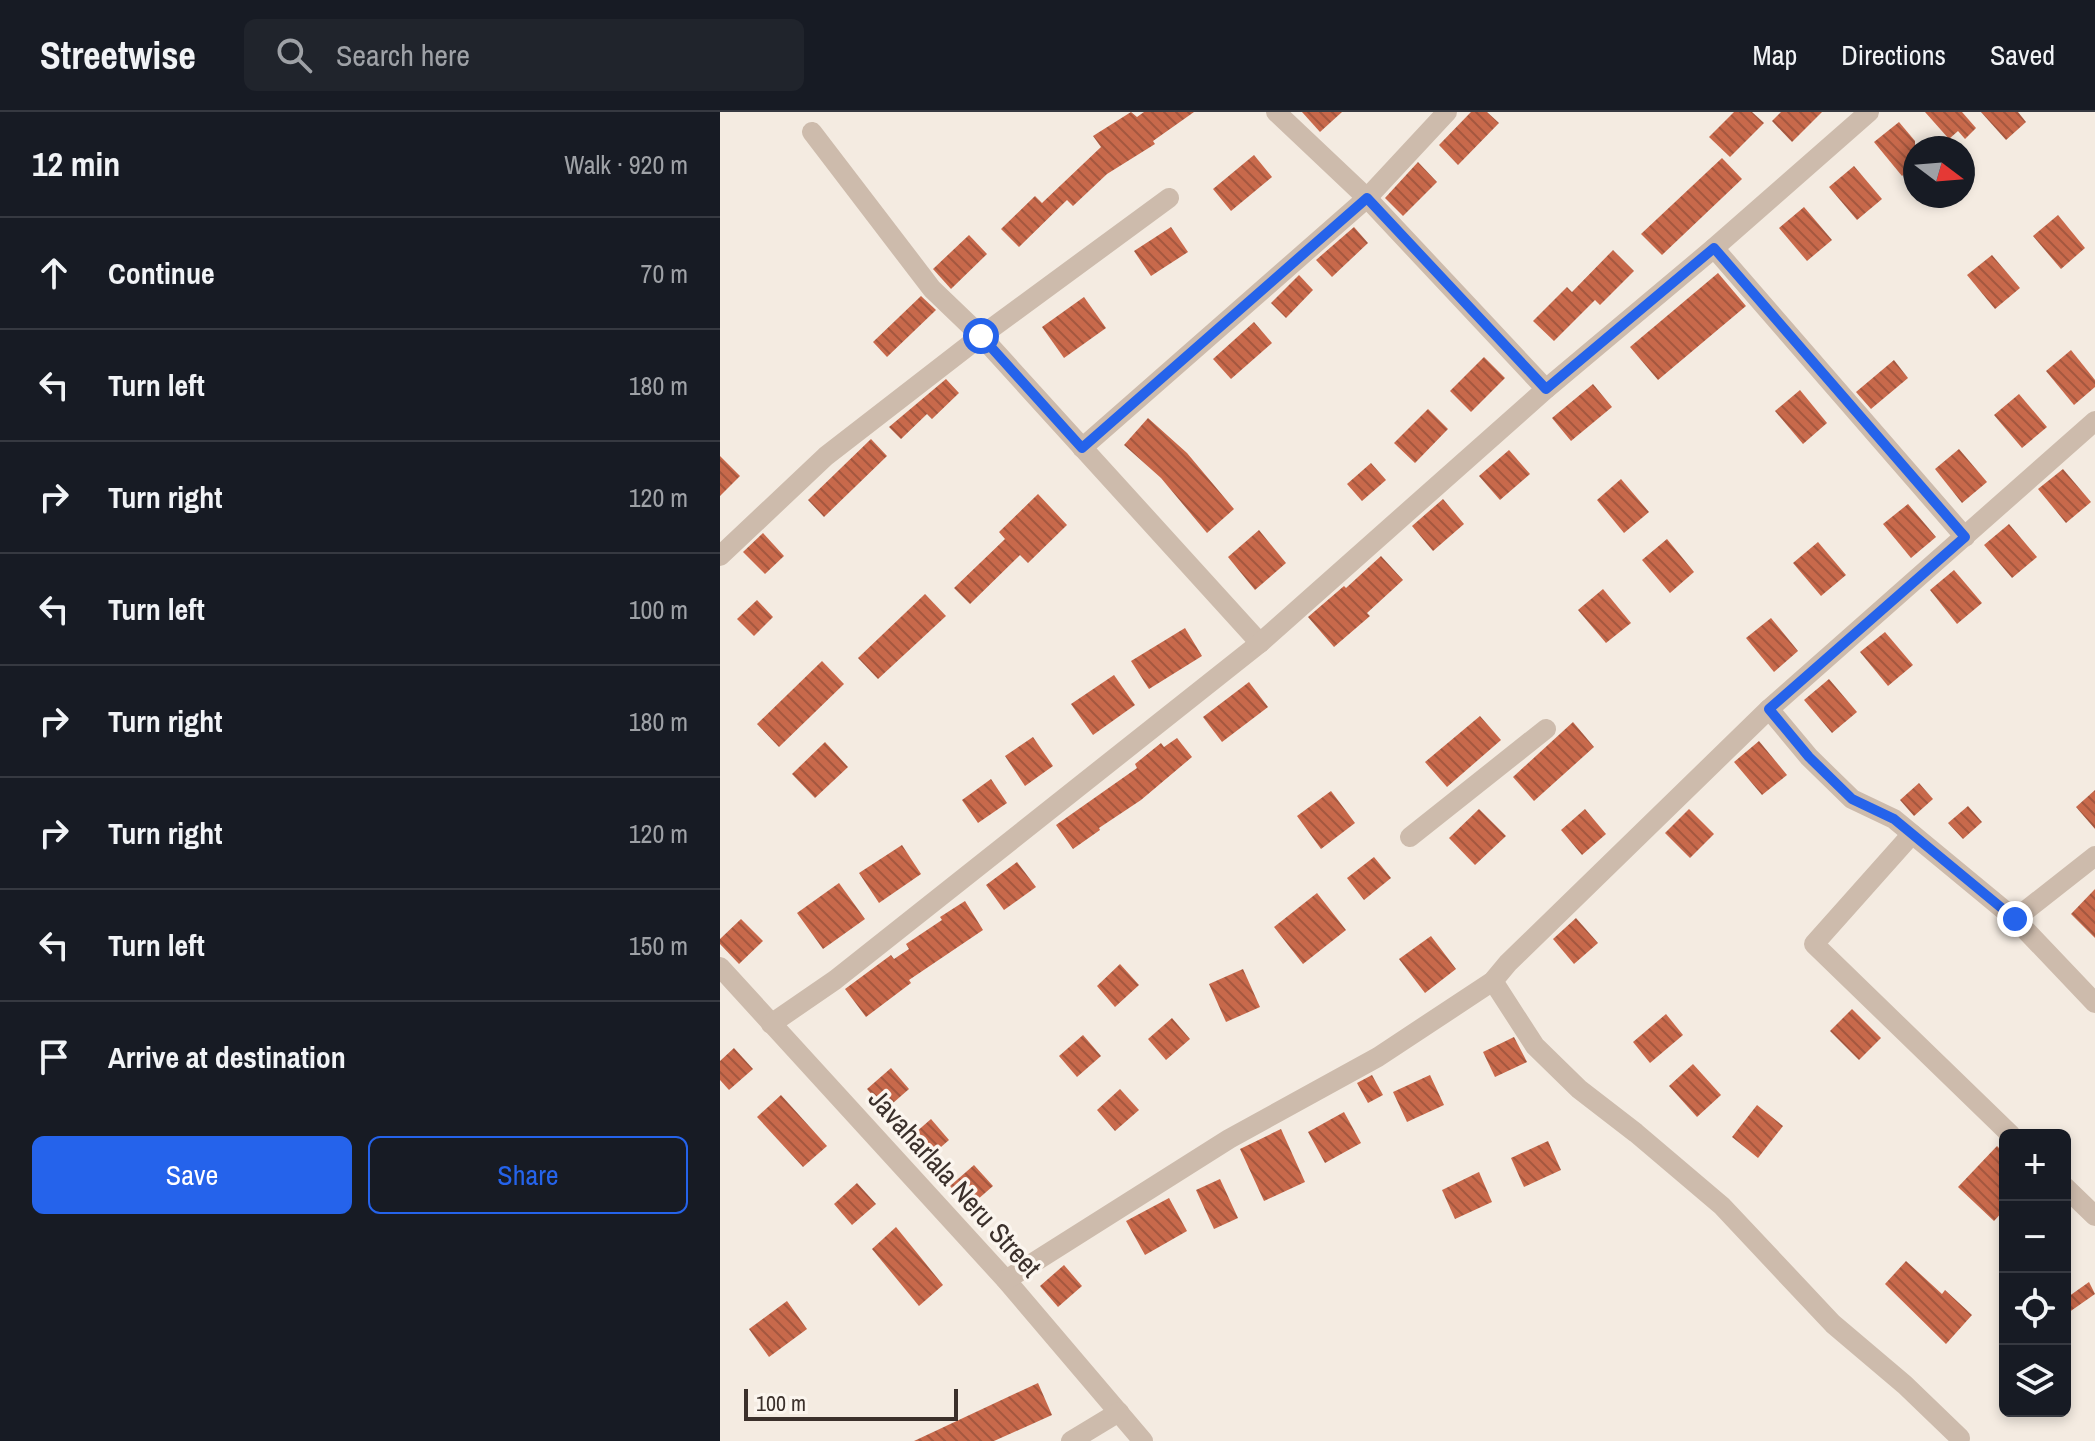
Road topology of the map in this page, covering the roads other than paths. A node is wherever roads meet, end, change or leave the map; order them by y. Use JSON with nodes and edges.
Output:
{"nodes":[{"id":1,"x":1276,"y":112,"type":"edge"},
{"id":2,"x":1447,"y":112,"type":"edge"},
{"id":3,"x":1869,"y":112,"type":"edge"},
{"id":4,"x":812,"y":132,"type":"dead end"},
{"id":5,"x":1169,"y":198,"type":"dead end"},
{"id":6,"x":1367,"y":198,"type":"junction"},
{"id":7,"x":1714,"y":248,"type":"junction"},
{"id":8,"x":981,"y":336,"type":"junction"},
{"id":9,"x":1546,"y":389,"type":"junction"},
{"id":10,"x":2095,"y":421,"type":"edge"},
{"id":11,"x":1082,"y":448,"type":"junction"},
{"id":12,"x":1965,"y":537,"type":"junction"},
{"id":13,"x":720,"y":556,"type":"edge"},
{"id":14,"x":1260,"y":643,"type":"junction"},
{"id":15,"x":1769,"y":709,"type":"junction"},
{"id":16,"x":1546,"y":729,"type":"dead end"},
{"id":17,"x":1912,"y":834,"type":"junction"},
{"id":18,"x":1410,"y":837,"type":"dead end"},
{"id":19,"x":2095,"y":856,"type":"edge"},
{"id":20,"x":2015,"y":919,"type":"junction"},
{"id":21,"x":720,"y":967,"type":"edge"},
{"id":22,"x":1493,"y":981,"type":"junction"},
{"id":23,"x":2095,"y":1003,"type":"edge"},
{"id":24,"x":771,"y":1024,"type":"junction"},
{"id":25,"x":2005,"y":1129,"type":"edge"},
{"id":26,"x":2071,"y":1193,"type":"edge"},
{"id":27,"x":2095,"y":1216,"type":"edge"},
{"id":28,"x":1006,"y":1280,"type":"junction"},
{"id":29,"x":1119,"y":1412,"type":"junction"},
{"id":30,"x":1960,"y":1438,"type":"dead end"},
{"id":31,"x":1071,"y":1441,"type":"edge"},
{"id":32,"x":1143,"y":1441,"type":"edge"}],
"edges":[{"from":1,"to":6,"type":"street"},
{"from":2,"to":6,"type":"street"},
{"from":3,"to":7,"type":"street"},
{"from":4,"to":8,"type":"street"},
{"from":5,"to":8,"type":"street"},
{"from":6,"to":9,"type":"street"},
{"from":6,"to":11,"type":"street"},
{"from":7,"to":9,"type":"street"},
{"from":7,"to":12,"type":"street"},
{"from":8,"to":11,"type":"street"},
{"from":8,"to":13,"type":"street"},
{"from":9,"to":14,"type":"street"},
{"from":10,"to":12,"type":"street"},
{"from":11,"to":14,"type":"street"},
{"from":12,"to":15,"type":"street"},
{"from":14,"to":24,"type":"street"},
{"from":15,"to":17,"type":"street"},
{"from":15,"to":22,"type":"street"},
{"from":16,"to":18,"type":"street"},
{"from":17,"to":20,"type":"street"},
{"from":17,"to":25,"type":"street"},
{"from":19,"to":20,"type":"street"},
{"from":20,"to":23,"type":"street"},
{"from":21,"to":24,"type":"street","name":"Javaharlala Neru Street"},
{"from":22,"to":28,"type":"street"},
{"from":22,"to":30,"type":"street"},
{"from":24,"to":28,"type":"street","name":"Javaharlala Neru Street"},
{"from":26,"to":27,"type":"street"},
{"from":28,"to":29,"type":"street","name":"Javaharlala Neru Street"},
{"from":29,"to":31,"type":"street"},
{"from":29,"to":32,"type":"street","name":"Javaharlala Neru Street"}]}
